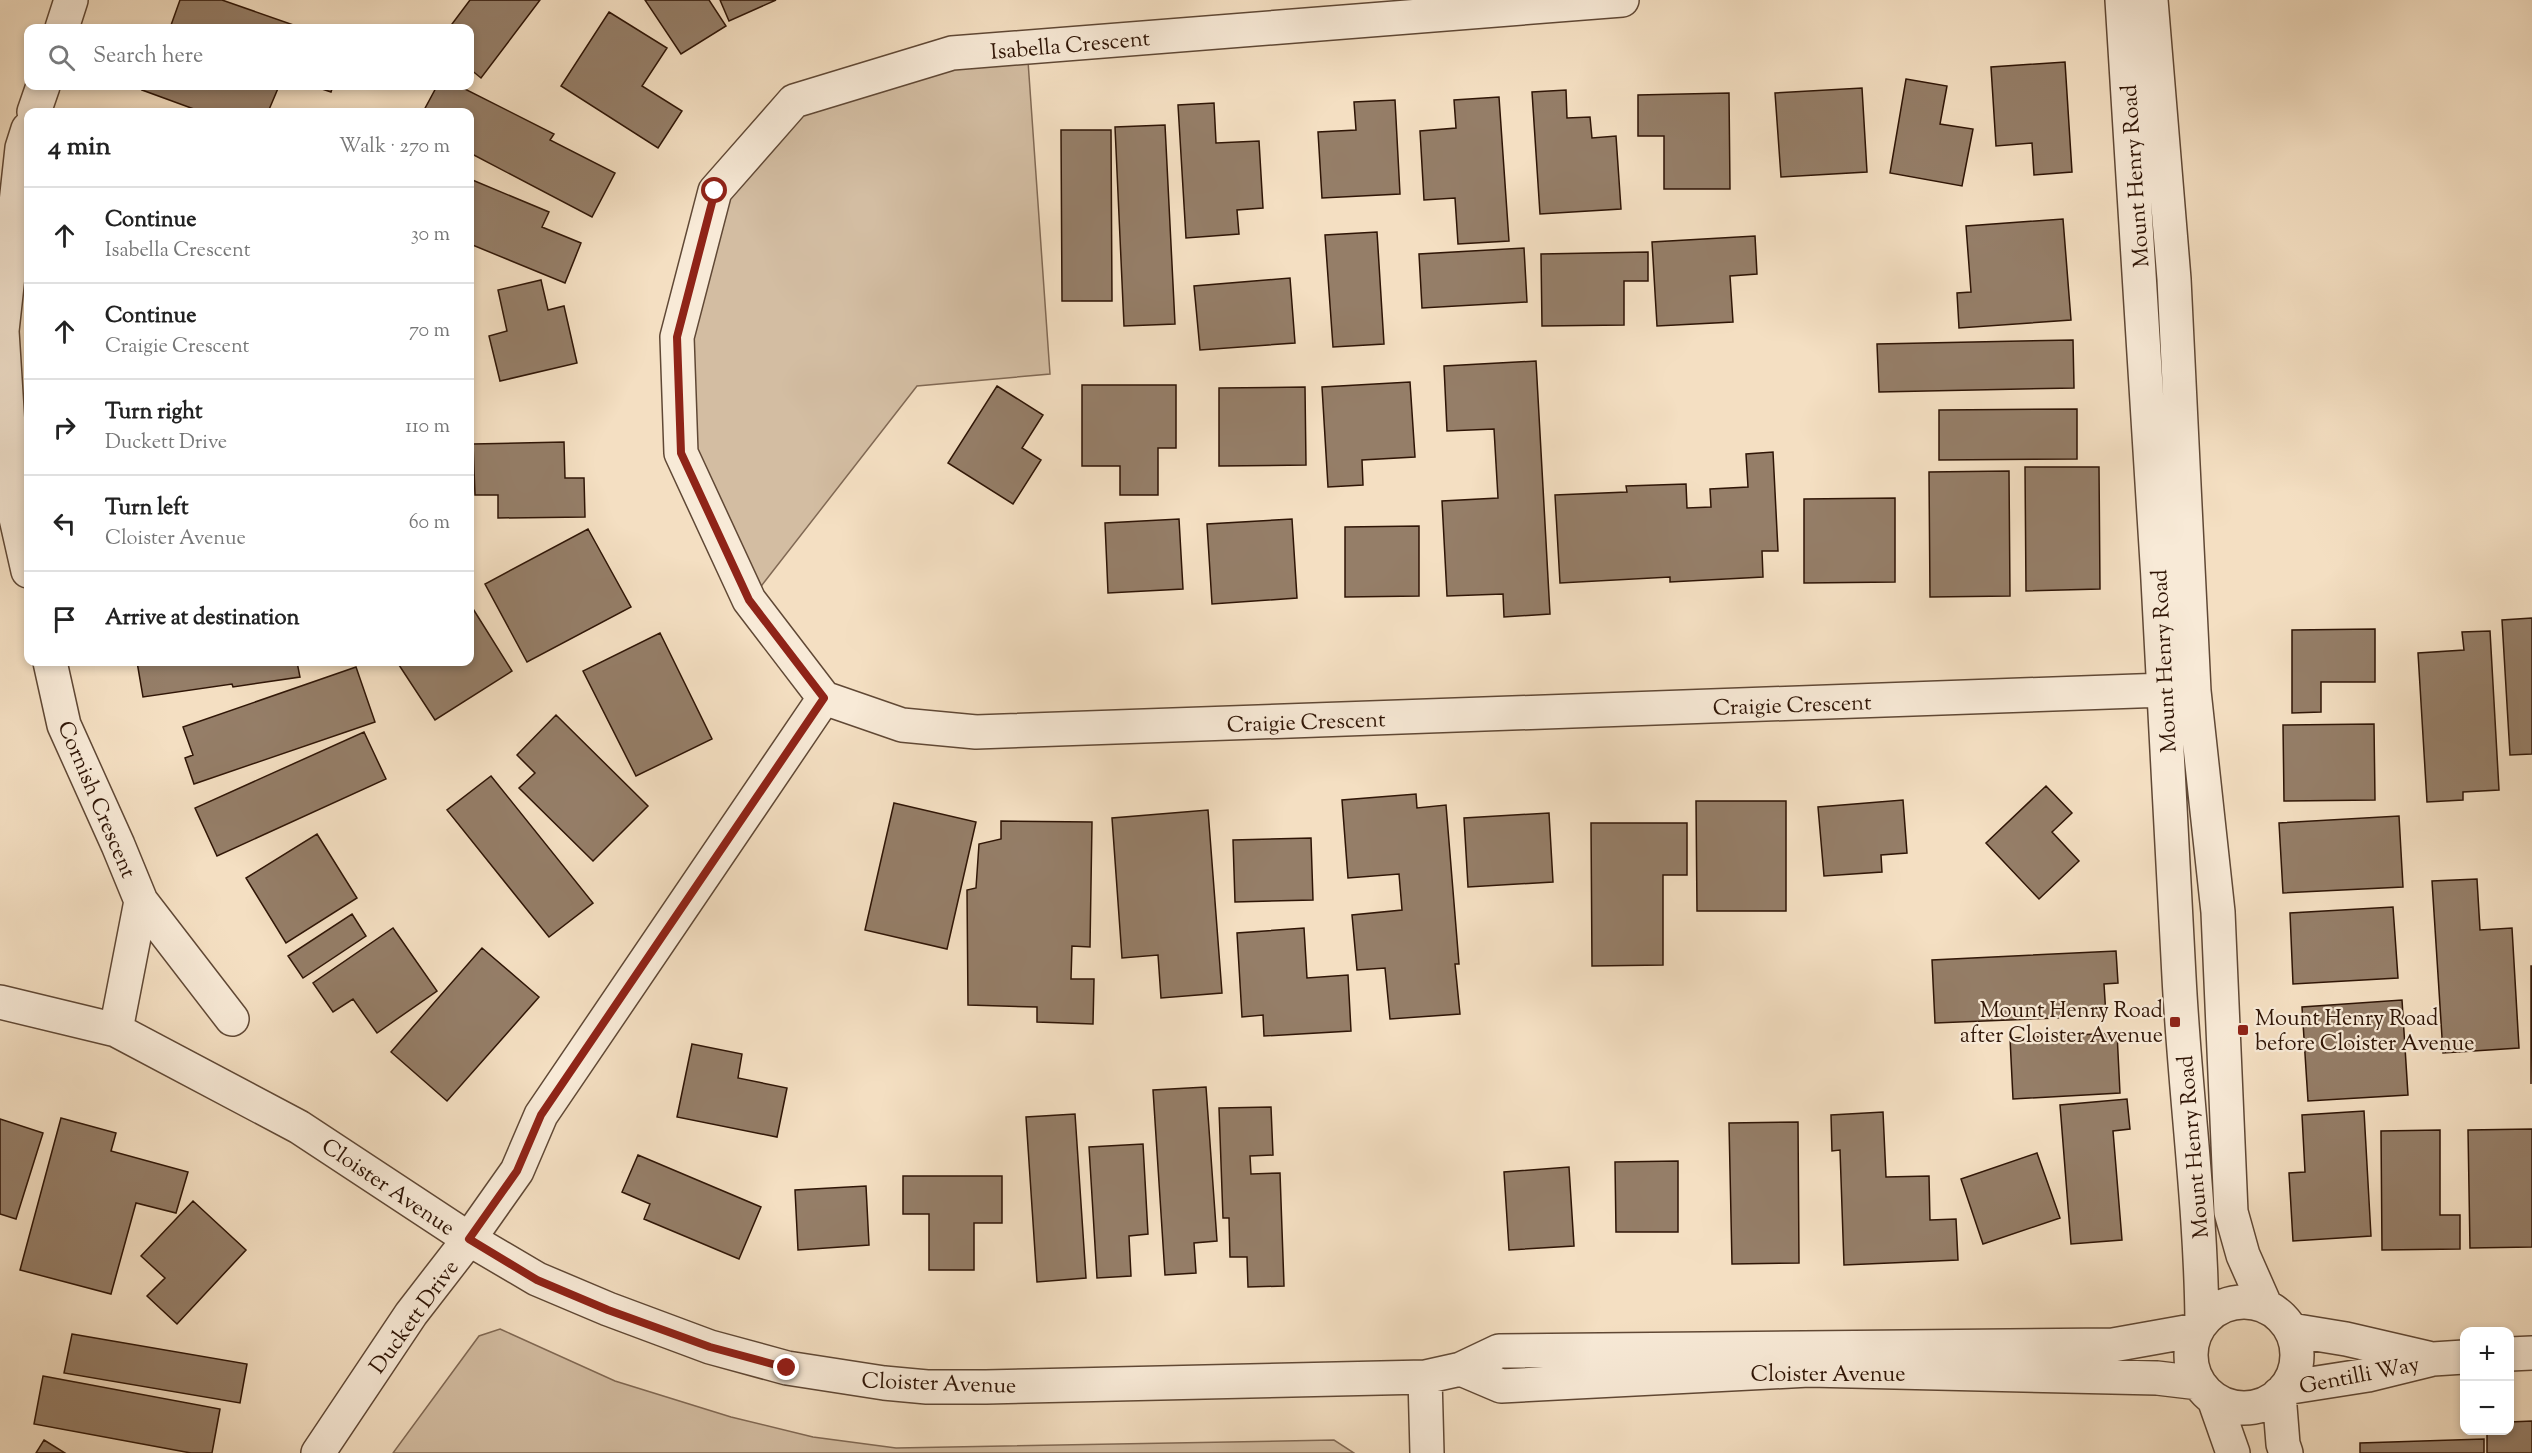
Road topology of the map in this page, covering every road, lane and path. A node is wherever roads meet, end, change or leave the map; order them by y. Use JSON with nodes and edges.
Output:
{"nodes":[{"id":1,"x":71,"y":0,"type":"edge"},
{"id":2,"x":1622,"y":0,"type":"edge"},
{"id":3,"x":2122,"y":0,"type":"edge"},
{"id":4,"x":2151,"y":0,"type":"edge"},
{"id":5,"x":63,"y":24,"type":"edge"},
{"id":6,"x":42,"y":90,"type":"edge"},
{"id":7,"x":35,"y":108,"type":"edge"},
{"id":8,"x":17,"y":142,"type":"edge"},
{"id":9,"x":24,"y":553,"type":"edge"},
{"id":10,"x":51,"y":666,"type":"edge"},
{"id":11,"x":2180,"y":690,"type":"junction"},
{"id":12,"x":824,"y":698,"type":"junction"},
{"id":13,"x":141,"y":901,"type":"junction"},
{"id":14,"x":0,"y":1002,"type":"edge"},
{"id":15,"x":232,"y":1019,"type":"dead end"},
{"id":16,"x":116,"y":1030,"type":"junction"},
{"id":17,"x":469,"y":1239,"type":"junction"},
{"id":18,"x":2266,"y":1307,"type":"junction"},
{"id":19,"x":2199,"y":1326,"type":"junction"},
{"id":20,"x":2291,"y":1330,"type":"junction"},
{"id":21,"x":2532,"y":1353,"type":"edge"},
{"id":22,"x":2514,"y":1354,"type":"edge"},
{"id":23,"x":2449,"y":1358,"type":"edge"},
{"id":24,"x":1461,"y":1369,"type":"junction"},
{"id":25,"x":1425,"y":1377,"type":"junction"},
{"id":26,"x":2207,"y":1391,"type":"junction"},
{"id":27,"x":2282,"y":1391,"type":"junction"},
{"id":28,"x":318,"y":1453,"type":"edge"},
{"id":29,"x":1427,"y":1453,"type":"edge"},
{"id":30,"x":2233,"y":1453,"type":"edge"},
{"id":31,"x":2286,"y":1453,"type":"edge"}],
"edges":[{"from":1,"to":5,"type":"street"},
{"from":2,"to":12,"type":"street","name":"Isabella Crescent"},
{"from":3,"to":11,"type":"street","name":"Mount Henry Road"},
{"from":4,"to":11,"type":"street","name":"Mount Henry Road"},
{"from":6,"to":7,"type":"street"},
{"from":8,"to":9,"type":"street"},
{"from":10,"to":13,"type":"street","name":"Cornish Crescent"},
{"from":11,"to":12,"type":"street","name":"Craigie Crescent"},
{"from":11,"to":18,"type":"street","name":"Mount Henry Road"},
{"from":11,"to":19,"type":"street","name":"Mount Henry Road"},
{"from":12,"to":17,"type":"street","name":"Duckett Drive"},
{"from":13,"to":15,"type":"street","name":"Cornish Crescent"},
{"from":13,"to":16,"type":"street","name":"Cornish Crescent"},
{"from":14,"to":16,"type":"street","name":"Cloister Avenue"},
{"from":16,"to":17,"type":"street","name":"Cloister Avenue"},
{"from":17,"to":25,"type":"street","name":"Cloister Avenue"},
{"from":17,"to":28,"type":"street","name":"Duckett Drive"},
{"from":18,"to":19,"type":"street"},
{"from":18,"to":20,"type":"street"},
{"from":19,"to":24,"type":"street","name":"Cloister Avenue"},
{"from":19,"to":26,"type":"street"},
{"from":20,"to":23,"type":"street","name":"Gentilli Way"},
{"from":20,"to":27,"type":"street"},
{"from":21,"to":22,"type":"street"},
{"from":23,"to":27,"type":"street","name":"Gentilli Way"},
{"from":24,"to":25,"type":"street","name":"Cloister Avenue"},
{"from":24,"to":26,"type":"street","name":"Cloister Avenue"},
{"from":25,"to":29,"type":"street"},
{"from":26,"to":27,"type":"street"},
{"from":26,"to":30,"type":"street"},
{"from":27,"to":31,"type":"street"}]}
